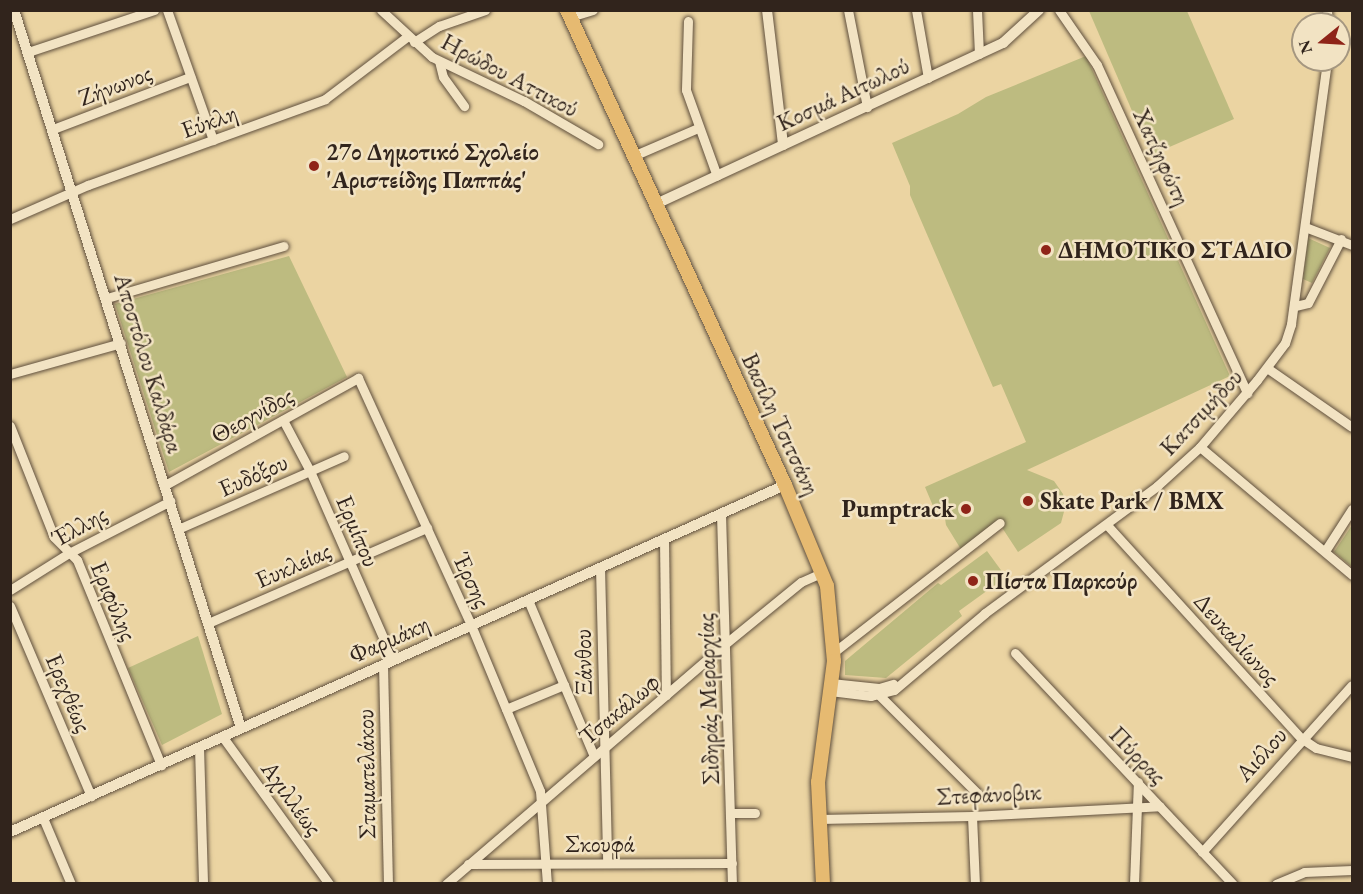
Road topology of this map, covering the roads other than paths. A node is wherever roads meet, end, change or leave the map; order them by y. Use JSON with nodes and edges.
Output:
{"nodes":[{"id":1,"x":14,"y":10,"type":"edge"},
{"id":2,"x":154,"y":10,"type":"edge"},
{"id":3,"x":167,"y":10,"type":"edge"},
{"id":4,"x":381,"y":10,"type":"edge"},
{"id":5,"x":485,"y":10,"type":"edge"},
{"id":6,"x":593,"y":10,"type":"edge"},
{"id":7,"x":767,"y":10,"type":"edge"},
{"id":8,"x":848,"y":10,"type":"edge"},
{"id":9,"x":916,"y":10,"type":"edge"},
{"id":10,"x":977,"y":10,"type":"edge"},
{"id":11,"x":1039,"y":10,"type":"edge"},
{"id":12,"x":1059,"y":10,"type":"edge"},
{"id":13,"x":131,"y":14,"type":"edge"},
{"id":14,"x":569,"y":14,"type":"edge"},
{"id":15,"x":688,"y":21,"type":"dead end"},
{"id":16,"x":411,"y":39,"type":"junction"},
{"id":17,"x":28,"y":52,"type":"junction"},
{"id":18,"x":979,"y":54,"type":"junction"},
{"id":19,"x":439,"y":61,"type":"junction"},
{"id":20,"x":1325,"y":72,"type":"edge"},
{"id":21,"x":190,"y":77,"type":"junction"},
{"id":22,"x":928,"y":78,"type":"junction"},
{"id":23,"x":465,"y":106,"type":"dead end"},
{"id":24,"x":867,"y":107,"type":"junction"},
{"id":25,"x":698,"y":128,"type":"junction"},
{"id":26,"x":53,"y":129,"type":"junction"},
{"id":27,"x":213,"y":140,"type":"junction"},
{"id":28,"x":598,"y":144,"type":"dead end"},
{"id":29,"x":783,"y":145,"type":"junction"},
{"id":30,"x":633,"y":156,"type":"junction"},
{"id":31,"x":717,"y":176,"type":"junction"},
{"id":32,"x":73,"y":191,"type":"junction"},
{"id":33,"x":656,"y":204,"type":"junction"},
{"id":34,"x":10,"y":219,"type":"edge"},
{"id":35,"x":1305,"y":227,"type":"junction"},
{"id":36,"x":1341,"y":239,"type":"junction"},
{"id":37,"x":1353,"y":244,"type":"edge"},
{"id":38,"x":284,"y":246,"type":"dead end"},
{"id":39,"x":1298,"y":284,"type":"junction"},
{"id":40,"x":1315,"y":290,"type":"junction"},
{"id":41,"x":107,"y":298,"type":"junction"},
{"id":42,"x":1294,"y":306,"type":"junction"},
{"id":43,"x":121,"y":343,"type":"junction"},
{"id":44,"x":1266,"y":368,"type":"junction"},
{"id":45,"x":10,"y":374,"type":"edge"},
{"id":46,"x":358,"y":378,"type":"joint"},
{"id":47,"x":1247,"y":393,"type":"junction"},
{"id":48,"x":283,"y":420,"type":"junction"},
{"id":49,"x":10,"y":426,"type":"edge"},
{"id":50,"x":1353,"y":427,"type":"edge"},
{"id":51,"x":1200,"y":447,"type":"junction"},
{"id":52,"x":15,"y":456,"type":"edge"},
{"id":53,"x":344,"y":456,"type":"dead end"},
{"id":54,"x":310,"y":471,"type":"junction"},
{"id":55,"x":165,"y":485,"type":"junction"},
{"id":56,"x":785,"y":485,"type":"junction"},
{"id":57,"x":170,"y":501,"type":"junction"},
{"id":58,"x":1353,"y":509,"type":"edge"},
{"id":59,"x":721,"y":514,"type":"junction"},
{"id":60,"x":1000,"y":523,"type":"dead end"},
{"id":61,"x":1107,"y":525,"type":"junction"},
{"id":62,"x":427,"y":528,"type":"junction"},
{"id":63,"x":178,"y":529,"type":"junction"},
{"id":64,"x":664,"y":539,"type":"junction"},
{"id":65,"x":1325,"y":550,"type":"junction"},
{"id":66,"x":69,"y":553,"type":"junction"},
{"id":67,"x":350,"y":561,"type":"junction"},
{"id":68,"x":600,"y":567,"type":"junction"},
{"id":69,"x":823,"y":572,"type":"junction"},
{"id":70,"x":1353,"y":575,"type":"edge"},
{"id":71,"x":10,"y":590,"type":"edge"},
{"id":72,"x":528,"y":600,"type":"junction"},
{"id":73,"x":10,"y":606,"type":"edge"},
{"id":74,"x":207,"y":623,"type":"junction"},
{"id":75,"x":471,"y":625,"type":"junction"},
{"id":76,"x":725,"y":644,"type":"junction"},
{"id":77,"x":834,"y":652,"type":"junction"},
{"id":78,"x":1015,"y":653,"type":"dead end"},
{"id":79,"x":388,"y":662,"type":"junction"},
{"id":80,"x":564,"y":685,"type":"junction"},
{"id":81,"x":1353,"y":685,"type":"edge"},
{"id":82,"x":830,"y":687,"type":"junction"},
{"id":83,"x":891,"y":689,"type":"junction"},
{"id":84,"x":666,"y":695,"type":"junction"},
{"id":85,"x":880,"y":696,"type":"junction"},
{"id":86,"x":506,"y":709,"type":"junction"},
{"id":87,"x":900,"y":716,"type":"junction"},
{"id":88,"x":241,"y":728,"type":"junction"},
{"id":89,"x":222,"y":736,"type":"junction"},
{"id":90,"x":1301,"y":738,"type":"junction"},
{"id":91,"x":199,"y":747,"type":"junction"},
{"id":92,"x":604,"y":747,"type":"junction"},
{"id":93,"x":594,"y":756,"type":"junction"},
{"id":94,"x":1353,"y":757,"type":"edge"},
{"id":95,"x":161,"y":765,"type":"junction"},
{"id":96,"x":1138,"y":782,"type":"junction"},
{"id":97,"x":978,"y":794,"type":"dead end"},
{"id":98,"x":91,"y":796,"type":"junction"},
{"id":99,"x":543,"y":801,"type":"junction"},
{"id":100,"x":1137,"y":806,"type":"junction"},
{"id":101,"x":1160,"y":806,"type":"junction"},
{"id":102,"x":731,"y":813,"type":"junction"},
{"id":103,"x":755,"y":813,"type":"dead end"},
{"id":104,"x":972,"y":816,"type":"junction"},
{"id":105,"x":43,"y":818,"type":"junction"},
{"id":106,"x":819,"y":819,"type":"junction"},
{"id":107,"x":10,"y":832,"type":"edge"},
{"id":108,"x":1202,"y":852,"type":"junction"},
{"id":109,"x":607,"y":863,"type":"junction"},
{"id":110,"x":732,"y":863,"type":"junction"},
{"id":111,"x":468,"y":864,"type":"junction"},
{"id":112,"x":547,"y":864,"type":"junction"},
{"id":113,"x":1353,"y":870,"type":"edge"},
{"id":114,"x":71,"y":884,"type":"edge"},
{"id":115,"x":203,"y":884,"type":"edge"},
{"id":116,"x":329,"y":884,"type":"edge"},
{"id":117,"x":388,"y":884,"type":"edge"},
{"id":118,"x":446,"y":884,"type":"edge"},
{"id":119,"x":547,"y":884,"type":"edge"},
{"id":120,"x":732,"y":884,"type":"edge"},
{"id":121,"x":823,"y":884,"type":"edge"},
{"id":122,"x":975,"y":884,"type":"edge"},
{"id":123,"x":1134,"y":884,"type":"edge"},
{"id":124,"x":1233,"y":884,"type":"edge"},
{"id":125,"x":1276,"y":884,"type":"edge"}],
"edges":[{"from":1,"to":17,"type":"street","name":"Αποστόλου Καλδάρα"},
{"from":2,"to":13,"type":"street"},
{"from":3,"to":21,"type":"street"},
{"from":4,"to":16,"type":"street","name":"Ηρώδου Αττικού"},
{"from":5,"to":16,"type":"street","name":"Εύκλη"},
{"from":6,"to":14,"type":"street"},
{"from":7,"to":29,"type":"street"},
{"from":8,"to":24,"type":"street"},
{"from":9,"to":22,"type":"street"},
{"from":10,"to":18,"type":"street"},
{"from":11,"to":18,"type":"street","name":"Κοσμά Αιτωλού"},
{"from":12,"to":47,"type":"street","name":"Χατζηφώτη"},
{"from":13,"to":17,"type":"street"},
{"from":14,"to":30,"type":"main road","name":"Βασίλη Τσιτσάνη"},
{"from":15,"to":25,"type":"street"},
{"from":16,"to":19,"type":"street","name":"Ηρώδου Αττικού"},
{"from":16,"to":27,"type":"street","name":"Εύκλη"},
{"from":17,"to":26,"type":"street","name":"Αποστόλου Καλδάρα"},
{"from":18,"to":22,"type":"street","name":"Κοσμά Αιτωλού"},
{"from":19,"to":23,"type":"street"},
{"from":19,"to":28,"type":"street","name":"Ηρώδου Αττικού"},
{"from":20,"to":35,"type":"street","name":"Κατσιμήδου"},
{"from":21,"to":26,"type":"street","name":"Ζήνωνος"},
{"from":21,"to":27,"type":"street"},
{"from":22,"to":24,"type":"street","name":"Κοσμά Αιτωλού"},
{"from":24,"to":29,"type":"street","name":"Κοσμά Αιτωλού"},
{"from":25,"to":30,"type":"street"},
{"from":25,"to":31,"type":"street"},
{"from":26,"to":32,"type":"street","name":"Αποστόλου Καλδάρα"},
{"from":27,"to":32,"type":"street","name":"Εύκλη"},
{"from":29,"to":31,"type":"street","name":"Κοσμά Αιτωλού"},
{"from":30,"to":33,"type":"main road","name":"Βασίλη Τσιτσάνη"},
{"from":31,"to":33,"type":"street","name":"Κοσμά Αιτωλού"},
{"from":32,"to":34,"type":"street","name":"Εύκλη"},
{"from":32,"to":41,"type":"street","name":"Αποστόλου Καλδάρα"},
{"from":33,"to":56,"type":"main road","name":"Βασίλη Τσιτσάνη"},
{"from":35,"to":36,"type":"street"},
{"from":35,"to":39,"type":"street","name":"Κατσιμήδου"},
{"from":36,"to":37,"type":"street"},
{"from":36,"to":40,"type":"street"},
{"from":38,"to":41,"type":"street"},
{"from":39,"to":40,"type":"street"},
{"from":39,"to":42,"type":"street","name":"Κατσιμήδου"},
{"from":40,"to":42,"type":"street"},
{"from":41,"to":43,"type":"street","name":"Αποστόλου Καλδάρα"},
{"from":42,"to":44,"type":"street","name":"Κατσιμήδου"},
{"from":43,"to":45,"type":"street"},
{"from":43,"to":55,"type":"street","name":"Αποστόλου Καλδάρα"},
{"from":44,"to":47,"type":"street","name":"Κατσιμήδου"},
{"from":44,"to":50,"type":"street"},
{"from":46,"to":48,"type":"street","name":"Θεογνίδος"},
{"from":46,"to":62,"type":"street","name":"Έρσης"},
{"from":47,"to":51,"type":"street","name":"Κατσιμήδου"},
{"from":48,"to":54,"type":"street","name":"Ερμίπου"},
{"from":48,"to":55,"type":"street","name":"Θεογνίδος"},
{"from":49,"to":52,"type":"street","name":"Εριφύλης"},
{"from":51,"to":61,"type":"street","name":"Κατσιμήδου"},
{"from":51,"to":65,"type":"street"},
{"from":52,"to":66,"type":"street","name":"Εριφύλης"},
{"from":53,"to":54,"type":"street","name":"Ευδόξου"},
{"from":54,"to":63,"type":"street","name":"Ευδόξου"},
{"from":54,"to":67,"type":"street","name":"Ερμίπου"},
{"from":55,"to":57,"type":"street","name":"Αποστόλου Καλδάρα"},
{"from":56,"to":59,"type":"street","name":"Φαρμάκη"},
{"from":56,"to":69,"type":"main road","name":"Βασίλη Τσιτσάνη"},
{"from":57,"to":63,"type":"street","name":"Αποστόλου Καλδάρα"},
{"from":57,"to":66,"type":"street","name":"Έλλης"},
{"from":58,"to":65,"type":"street"},
{"from":59,"to":64,"type":"street","name":"Φαρμάκη"},
{"from":59,"to":76,"type":"street","name":"Σιδηράς Μεραρχίας"},
{"from":60,"to":77,"type":"street"},
{"from":61,"to":83,"type":"street","name":"Κατσιμήδου"},
{"from":61,"to":90,"type":"street","name":"Δευκαλίωνος"},
{"from":62,"to":67,"type":"street","name":"Ευκλείας"},
{"from":62,"to":75,"type":"street","name":"Έρσης"},
{"from":63,"to":74,"type":"street","name":"Αποστόλου Καλδάρα"},
{"from":64,"to":68,"type":"street","name":"Φαρμάκη"},
{"from":64,"to":84,"type":"street"},
{"from":65,"to":70,"type":"street"},
{"from":66,"to":71,"type":"street","name":"Έλλης"},
{"from":66,"to":95,"type":"street","name":"Εριφύλης"},
{"from":67,"to":74,"type":"street","name":"Ευκλείας"},
{"from":67,"to":79,"type":"street","name":"Ερμίπου"},
{"from":68,"to":72,"type":"street","name":"Φαρμάκη"},
{"from":68,"to":92,"type":"street","name":"Ξάνθου"},
{"from":69,"to":76,"type":"street","name":"Τσακάλωφ"},
{"from":69,"to":77,"type":"main road","name":"Βασίλη Τσιτσάνη"},
{"from":72,"to":75,"type":"street","name":"Φαρμάκη"},
{"from":72,"to":80,"type":"street"},
{"from":73,"to":98,"type":"street","name":"Ερεχθέως"},
{"from":74,"to":88,"type":"street","name":"Αποστόλου Καλδάρα"},
{"from":75,"to":79,"type":"street","name":"Φαρμάκη"},
{"from":75,"to":86,"type":"street","name":"Έρσης"},
{"from":76,"to":84,"type":"street","name":"Τσακάλωφ"},
{"from":76,"to":102,"type":"street","name":"Σιδηράς Μεραρχίας"},
{"from":77,"to":82,"type":"main road","name":"Βασίλη Τσιτσάνη"},
{"from":78,"to":96,"type":"street","name":"Πύρρας"},
{"from":79,"to":88,"type":"street","name":"Φαρμάκη"},
{"from":79,"to":117,"type":"street","name":"Σταματελάκου"},
{"from":80,"to":86,"type":"street"},
{"from":80,"to":93,"type":"street"},
{"from":81,"to":90,"type":"street","name":"Αιόλου"},
{"from":82,"to":83,"type":"street"},
{"from":82,"to":85,"type":"street"},
{"from":82,"to":106,"type":"main road","name":"Βασίλη Τσιτσάνη"},
{"from":83,"to":85,"type":"street"},
{"from":83,"to":87,"type":"street"},
{"from":84,"to":92,"type":"street","name":"Τσακάλωφ"},
{"from":85,"to":87,"type":"street"},
{"from":86,"to":99,"type":"street","name":"Έρσης"},
{"from":87,"to":97,"type":"street"},
{"from":88,"to":89,"type":"street","name":"Φαρμάκη"},
{"from":89,"to":91,"type":"street","name":"Φαρμάκη"},
{"from":89,"to":116,"type":"street","name":"Αχιλλέως"},
{"from":90,"to":94,"type":"street","name":"Δευκαλίωνος"},
{"from":90,"to":108,"type":"street","name":"Αιόλου"},
{"from":91,"to":95,"type":"street","name":"Φαρμάκη"},
{"from":91,"to":115,"type":"street"},
{"from":92,"to":93,"type":"street","name":"Τσακάλωφ"},
{"from":92,"to":109,"type":"street","name":"Ξάνθου"},
{"from":93,"to":99,"type":"street","name":"Τσακάλωφ"},
{"from":95,"to":98,"type":"street","name":"Φαρμάκη"},
{"from":96,"to":100,"type":"street"},
{"from":96,"to":101,"type":"street","name":"Πύρρας"},
{"from":98,"to":105,"type":"street","name":"Φαρμάκη"},
{"from":99,"to":111,"type":"street","name":"Τσακάλωφ"},
{"from":99,"to":112,"type":"street","name":"Έρσης"},
{"from":100,"to":101,"type":"street","name":"Στεφάνοβικ"},
{"from":100,"to":104,"type":"street","name":"Στεφάνοβικ"},
{"from":100,"to":123,"type":"street"},
{"from":101,"to":108,"type":"street","name":"Πύρρας"},
{"from":102,"to":103,"type":"street"},
{"from":102,"to":110,"type":"street","name":"Σιδηράς Μεραρχίας"},
{"from":104,"to":106,"type":"street","name":"Στεφάνοβικ"},
{"from":104,"to":122,"type":"street"},
{"from":105,"to":107,"type":"street","name":"Φαρμάκη"},
{"from":105,"to":114,"type":"street"},
{"from":106,"to":121,"type":"main road","name":"Βασίλη Τσιτσάνη"},
{"from":108,"to":124,"type":"street","name":"Πύρρας"},
{"from":109,"to":110,"type":"street","name":"Σκουφά"},
{"from":109,"to":112,"type":"street","name":"Σκουφά"},
{"from":110,"to":120,"type":"street","name":"Σιδηράς Μεραρχίας"},
{"from":111,"to":112,"type":"street","name":"Σκουφά"},
{"from":111,"to":118,"type":"street","name":"Τσακάλωφ"},
{"from":112,"to":119,"type":"street","name":"Έρσης"},
{"from":113,"to":125,"type":"street"}]}
